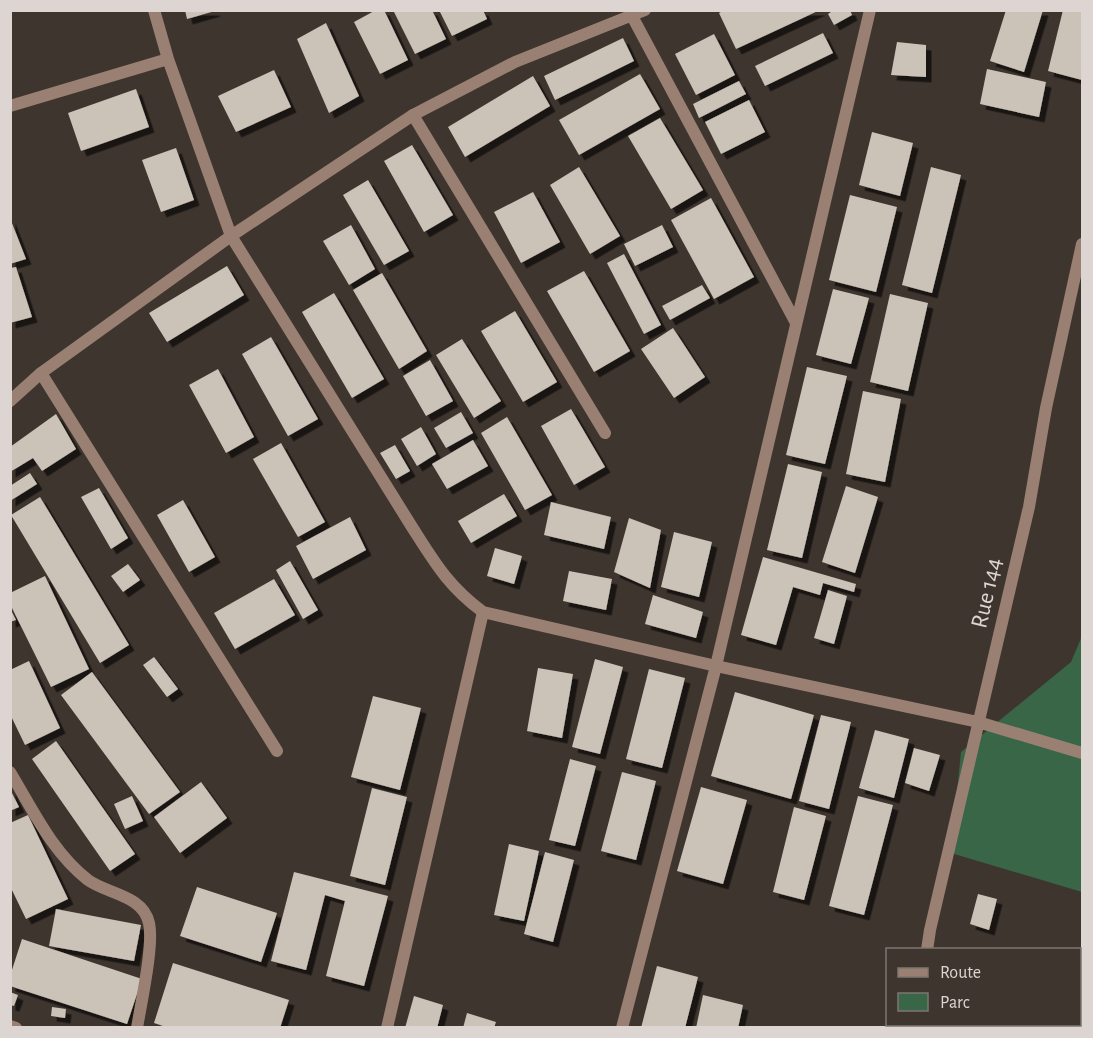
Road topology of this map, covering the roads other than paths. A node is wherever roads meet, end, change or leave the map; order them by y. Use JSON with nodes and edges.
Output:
{"nodes":[{"id":1,"x":154,"y":10,"type":"edge"},
{"id":2,"x":645,"y":10,"type":"edge"},
{"id":3,"x":870,"y":10,"type":"edge"},
{"id":4,"x":632,"y":16,"type":"junction"},
{"id":5,"x":168,"y":59,"type":"junction"},
{"id":6,"x":10,"y":105,"type":"edge"},
{"id":7,"x":413,"y":115,"type":"junction"},
{"id":8,"x":231,"y":236,"type":"junction"},
{"id":9,"x":1083,"y":244,"type":"edge"},
{"id":10,"x":796,"y":323,"type":"junction"},
{"id":11,"x":41,"y":374,"type":"junction"},
{"id":12,"x":10,"y":400,"type":"edge"},
{"id":13,"x":604,"y":433,"type":"dead end"},
{"id":14,"x":483,"y":612,"type":"junction"},
{"id":15,"x":716,"y":666,"type":"junction"},
{"id":16,"x":978,"y":722,"type":"junction"},
{"id":17,"x":277,"y":751,"type":"dead end"},
{"id":18,"x":1083,"y":753,"type":"edge"},
{"id":19,"x":10,"y":772,"type":"edge"},
{"id":20,"x":927,"y":948,"type":"edge"},
{"id":21,"x":10,"y":1026,"type":"edge"},
{"id":22,"x":16,"y":1028,"type":"edge"},
{"id":23,"x":137,"y":1028,"type":"edge"},
{"id":24,"x":387,"y":1028,"type":"edge"},
{"id":25,"x":622,"y":1028,"type":"edge"}],
"edges":[{"from":1,"to":5,"type":"street"},
{"from":2,"to":4,"type":"street"},
{"from":3,"to":10,"type":"street"},
{"from":4,"to":7,"type":"street"},
{"from":4,"to":10,"type":"street"},
{"from":5,"to":6,"type":"street"},
{"from":5,"to":8,"type":"street"},
{"from":7,"to":8,"type":"street"},
{"from":7,"to":13,"type":"street"},
{"from":8,"to":11,"type":"street"},
{"from":8,"to":14,"type":"street"},
{"from":9,"to":16,"type":"street","name":"Rue 144"},
{"from":10,"to":15,"type":"street"},
{"from":11,"to":12,"type":"street"},
{"from":11,"to":17,"type":"street"},
{"from":14,"to":15,"type":"street"},
{"from":14,"to":24,"type":"street"},
{"from":15,"to":16,"type":"street"},
{"from":15,"to":25,"type":"street"},
{"from":16,"to":18,"type":"street"},
{"from":16,"to":20,"type":"street","name":"Rue 144"},
{"from":19,"to":23,"type":"street"},
{"from":21,"to":22,"type":"street"}]}
